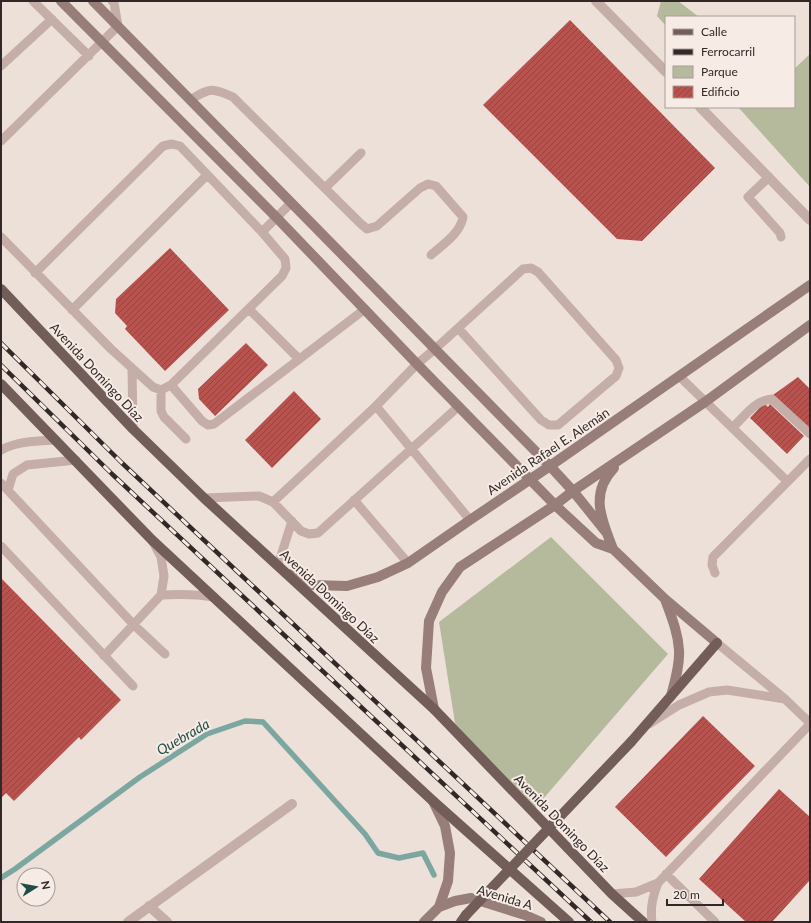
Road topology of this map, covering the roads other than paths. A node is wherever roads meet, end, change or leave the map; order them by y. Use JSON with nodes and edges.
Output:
{"nodes":[{"id":1,"x":33,"y":1,"type":"edge"},
{"id":2,"x":61,"y":1,"type":"edge"},
{"id":3,"x":93,"y":1,"type":"edge"},
{"id":4,"x":112,"y":1,"type":"edge"},
{"id":5,"x":596,"y":1,"type":"edge"},
{"id":6,"x":52,"y":19,"type":"junction"},
{"id":7,"x":118,"y":26,"type":"junction"},
{"id":8,"x":102,"y":42,"type":"junction"},
{"id":9,"x":89,"y":56,"type":"junction"},
{"id":10,"x":1,"y":66,"type":"edge"},
{"id":11,"x":665,"y":71,"type":"edge"},
{"id":12,"x":190,"y":100,"type":"junction"},
{"id":13,"x":701,"y":108,"type":"edge"},
{"id":14,"x":1,"y":141,"type":"edge"},
{"id":15,"x":361,"y":153,"type":"dead end"},
{"id":16,"x":207,"y":175,"type":"junction"},
{"id":17,"x":769,"y":177,"type":"junction"},
{"id":18,"x":325,"y":188,"type":"junction"},
{"id":19,"x":291,"y":203,"type":"junction"},
{"id":20,"x":277,"y":218,"type":"junction"},
{"id":21,"x":810,"y":220,"type":"edge"},
{"id":22,"x":262,"y":232,"type":"junction"},
{"id":23,"x":781,"y":237,"type":"dead end"},
{"id":24,"x":1,"y":238,"type":"edge"},
{"id":25,"x":431,"y":255,"type":"dead end"},
{"id":26,"x":35,"y":273,"type":"junction"},
{"id":27,"x":810,"y":285,"type":"edge"},
{"id":28,"x":1,"y":289,"type":"edge"},
{"id":29,"x":249,"y":309,"type":"junction"},
{"id":30,"x":72,"y":310,"type":"junction"},
{"id":31,"x":366,"y":310,"type":"junction"},
{"id":32,"x":810,"y":325,"type":"edge"},
{"id":33,"x":458,"y":328,"type":"junction"},
{"id":34,"x":435,"y":349,"type":"junction"},
{"id":35,"x":299,"y":359,"type":"junction"},
{"id":36,"x":417,"y":364,"type":"junction"},
{"id":37,"x":132,"y":368,"type":"junction"},
{"id":38,"x":679,"y":376,"type":"junction"},
{"id":39,"x":1,"y":384,"type":"edge"},
{"id":40,"x":171,"y":385,"type":"junction"},
{"id":41,"x":161,"y":390,"type":"junction"},
{"id":42,"x":705,"y":402,"type":"junction"},
{"id":43,"x":376,"y":406,"type":"junction"},
{"id":44,"x":459,"y":406,"type":"junction"},
{"id":45,"x":732,"y":428,"type":"junction"},
{"id":46,"x":133,"y":429,"type":"junction"},
{"id":47,"x":810,"y":434,"type":"edge"},
{"id":48,"x":186,"y":439,"type":"dead end"},
{"id":49,"x":56,"y":440,"type":"junction"},
{"id":50,"x":411,"y":449,"type":"junction"},
{"id":51,"x":1,"y":450,"type":"edge"},
{"id":52,"x":810,"y":458,"type":"edge"},
{"id":53,"x":76,"y":460,"type":"junction"},
{"id":54,"x":621,"y":460,"type":"junction"},
{"id":55,"x":550,"y":466,"type":"junction"},
{"id":56,"x":529,"y":480,"type":"junction"},
{"id":57,"x":787,"y":481,"type":"junction"},
{"id":58,"x":1,"y":483,"type":"edge"},
{"id":59,"x":8,"y":490,"type":"junction"},
{"id":60,"x":574,"y":491,"type":"junction"},
{"id":61,"x":204,"y":498,"type":"junction"},
{"id":62,"x":354,"y":500,"type":"junction"},
{"id":63,"x":272,"y":502,"type":"junction"},
{"id":64,"x":555,"y":505,"type":"junction"},
{"id":65,"x":470,"y":520,"type":"junction"},
{"id":66,"x":292,"y":521,"type":"junction"},
{"id":67,"x":606,"y":532,"type":"junction"},
{"id":68,"x":152,"y":540,"type":"junction"},
{"id":69,"x":1,"y":546,"type":"edge"},
{"id":70,"x":613,"y":549,"type":"junction"},
{"id":71,"x":408,"y":563,"type":"junction"},
{"id":72,"x":280,"y":568,"type":"junction"},
{"id":73,"x":714,"y":573,"type":"dead end"},
{"id":74,"x":161,"y":595,"type":"junction"},
{"id":75,"x":214,"y":597,"type":"junction"},
{"id":76,"x":665,"y":599,"type":"junction"},
{"id":77,"x":134,"y":624,"type":"junction"},
{"id":78,"x":717,"y":643,"type":"junction"},
{"id":79,"x":164,"y":654,"type":"dead end"},
{"id":80,"x":104,"y":656,"type":"junction"},
{"id":81,"x":132,"y":686,"type":"dead end"},
{"id":82,"x":671,"y":696,"type":"junction"},
{"id":83,"x":785,"y":699,"type":"junction"},
{"id":84,"x":434,"y":709,"type":"junction"},
{"id":85,"x":810,"y":724,"type":"edge"},
{"id":86,"x":644,"y":727,"type":"junction"},
{"id":87,"x":433,"y":801,"type":"junction"},
{"id":88,"x":292,"y":804,"type":"dead end"},
{"id":89,"x":666,"y":874,"type":"junction"},
{"id":90,"x":658,"y":883,"type":"junction"},
{"id":91,"x":612,"y":894,"type":"junction"},
{"id":92,"x":149,"y":906,"type":"junction"},
{"id":93,"x":439,"y":907,"type":"junction"},
{"id":94,"x":464,"y":919,"type":"edge"},
{"id":95,"x":128,"y":922,"type":"edge"},
{"id":96,"x":166,"y":922,"type":"edge"},
{"id":97,"x":424,"y":922,"type":"edge"},
{"id":98,"x":541,"y":922,"type":"edge"},
{"id":99,"x":569,"y":922,"type":"edge"},
{"id":100,"x":643,"y":922,"type":"edge"},
{"id":101,"x":652,"y":922,"type":"edge"},
{"id":102,"x":716,"y":922,"type":"edge"}],
"edges":[{"from":1,"to":6,"type":"lane"},
{"from":2,"to":8,"type":"street"},
{"from":3,"to":7,"type":"street"},
{"from":4,"to":7,"type":"lane"},
{"from":5,"to":11,"type":"street"},
{"from":6,"to":9,"type":"lane"},
{"from":6,"to":10,"type":"lane"},
{"from":7,"to":8,"type":"lane"},
{"from":7,"to":12,"type":"street"},
{"from":8,"to":9,"type":"lane"},
{"from":8,"to":20,"type":"street"},
{"from":9,"to":14,"type":"lane"},
{"from":12,"to":18,"type":"lane"},
{"from":12,"to":19,"type":"street"},
{"from":13,"to":17,"type":"street"},
{"from":15,"to":18,"type":"lane"},
{"from":16,"to":22,"type":"lane"},
{"from":16,"to":26,"type":"lane"},
{"from":16,"to":30,"type":"lane"},
{"from":17,"to":21,"type":"street"},
{"from":17,"to":23,"type":"lane"},
{"from":18,"to":25,"type":"lane"},
{"from":19,"to":20,"type":"lane"},
{"from":19,"to":34,"type":"street"},
{"from":20,"to":22,"type":"lane"},
{"from":20,"to":31,"type":"street"},
{"from":22,"to":29,"type":"lane"},
{"from":24,"to":26,"type":"lane"},
{"from":26,"to":30,"type":"lane"},
{"from":27,"to":38,"type":"street","name":"Avenida Rafael E. Alemán"},
{"from":28,"to":46,"type":"main road","name":"Avenida Domingo Díaz"},
{"from":29,"to":35,"type":"lane"},
{"from":29,"to":40,"type":"lane"},
{"from":30,"to":37,"type":"lane"},
{"from":31,"to":35,"type":"lane"},
{"from":31,"to":36,"type":"street"},
{"from":32,"to":42,"type":"street"},
{"from":33,"to":33,"type":"lane"},
{"from":33,"to":34,"type":"lane"},
{"from":34,"to":36,"type":"lane"},
{"from":34,"to":55,"type":"street"},
{"from":35,"to":40,"type":"lane"},
{"from":36,"to":43,"type":"lane"},
{"from":36,"to":44,"type":"street"},
{"from":37,"to":41,"type":"lane"},
{"from":37,"to":46,"type":"lane"},
{"from":38,"to":42,"type":"lane"},
{"from":38,"to":55,"type":"street","name":"Avenida Rafael E. Alemán"},
{"from":39,"to":49,"type":"main road"},
{"from":40,"to":41,"type":"lane"},
{"from":41,"to":48,"type":"lane"},
{"from":42,"to":45,"type":"lane"},
{"from":42,"to":54,"type":"street"},
{"from":43,"to":50,"type":"lane"},
{"from":43,"to":63,"type":"lane"},
{"from":44,"to":50,"type":"lane"},
{"from":44,"to":56,"type":"street"},
{"from":45,"to":47,"type":"lane"},
{"from":45,"to":57,"type":"lane"},
{"from":46,"to":61,"type":"main road","name":"Avenida Domingo Díaz"},
{"from":49,"to":51,"type":"lane"},
{"from":49,"to":53,"type":"main road"},
{"from":50,"to":62,"type":"lane"},
{"from":50,"to":65,"type":"lane"},
{"from":52,"to":57,"type":"lane"},
{"from":53,"to":59,"type":"lane"},
{"from":53,"to":68,"type":"main road"},
{"from":54,"to":60,"type":"street"},
{"from":54,"to":67,"type":"street"},
{"from":55,"to":56,"type":"street","name":"Avenida Rafael E. Alemán"},
{"from":55,"to":60,"type":"street"},
{"from":56,"to":64,"type":"street"},
{"from":56,"to":65,"type":"street","name":"Avenida Rafael E. Alemán"},
{"from":57,"to":73,"type":"lane"},
{"from":58,"to":59,"type":"lane"},
{"from":59,"to":77,"type":"lane"},
{"from":60,"to":64,"type":"street"},
{"from":60,"to":67,"type":"street"},
{"from":61,"to":63,"type":"lane"},
{"from":61,"to":72,"type":"main road","name":"Avenida Domingo Díaz"},
{"from":62,"to":66,"type":"lane"},
{"from":62,"to":71,"type":"lane"},
{"from":63,"to":66,"type":"lane"},
{"from":64,"to":70,"type":"street"},
{"from":64,"to":84,"type":"street"},
{"from":65,"to":71,"type":"street","name":"Avenida Rafael E. Alemán"},
{"from":66,"to":72,"type":"lane"},
{"from":67,"to":70,"type":"street"},
{"from":68,"to":74,"type":"lane"},
{"from":68,"to":75,"type":"main road"},
{"from":69,"to":80,"type":"lane"},
{"from":70,"to":76,"type":"street"},
{"from":71,"to":72,"type":"street","name":"Avenida Rafael E. Alemán"},
{"from":72,"to":84,"type":"main road","name":"Avenida Domingo Díaz"},
{"from":74,"to":75,"type":"lane"},
{"from":74,"to":77,"type":"lane"},
{"from":75,"to":87,"type":"main road"},
{"from":76,"to":78,"type":"street"},
{"from":76,"to":82,"type":"street"},
{"from":77,"to":79,"type":"lane"},
{"from":77,"to":80,"type":"lane"},
{"from":78,"to":82,"type":"main road"},
{"from":78,"to":83,"type":"lane"},
{"from":80,"to":81,"type":"lane"},
{"from":82,"to":86,"type":"main road"},
{"from":83,"to":85,"type":"lane"},
{"from":83,"to":86,"type":"lane"},
{"from":84,"to":91,"type":"main road","name":"Avenida Domingo Díaz"},
{"from":85,"to":89,"type":"lane"},
{"from":86,"to":94,"type":"main road","bridge":true},
{"from":87,"to":93,"type":"street","name":"Avenida A"},
{"from":87,"to":99,"type":"main road"},
{"from":88,"to":92,"type":"street"},
{"from":89,"to":90,"type":"lane"},
{"from":89,"to":102,"type":"lane"},
{"from":90,"to":91,"type":"lane"},
{"from":90,"to":101,"type":"lane"},
{"from":91,"to":100,"type":"main road","name":"Avenida Domingo Díaz"},
{"from":92,"to":95,"type":"street"},
{"from":92,"to":96,"type":"street"},
{"from":93,"to":97,"type":"street","name":"Avenida A"},
{"from":93,"to":98,"type":"street","name":"Avenida A"}]}
